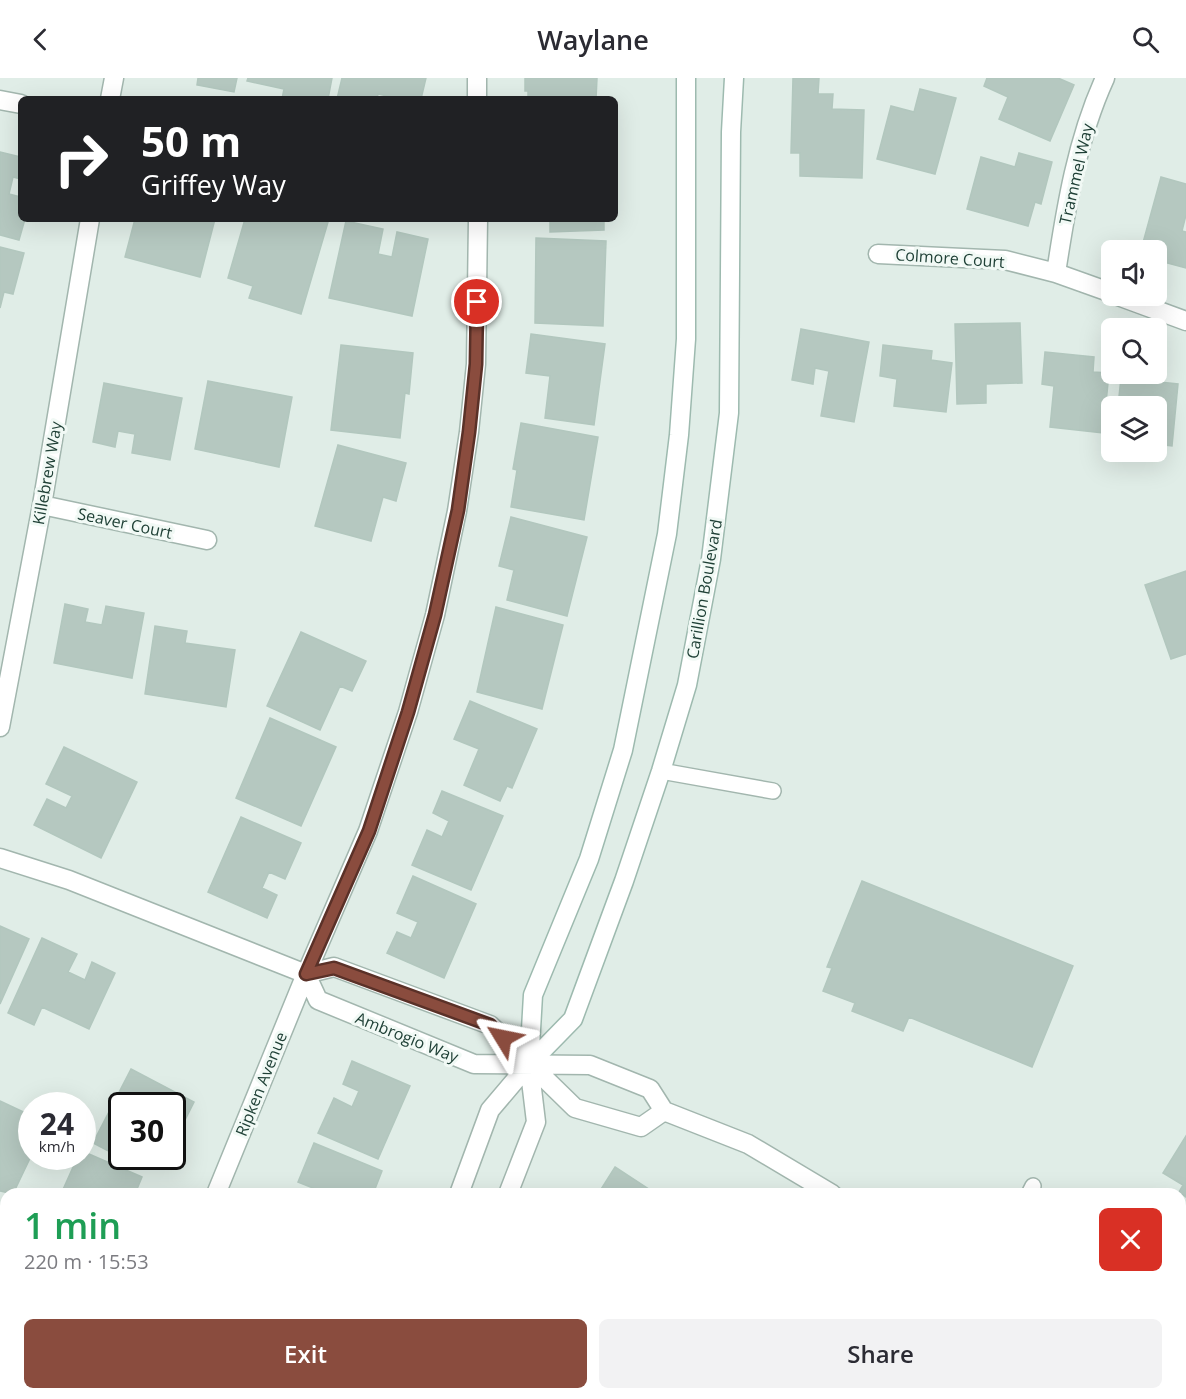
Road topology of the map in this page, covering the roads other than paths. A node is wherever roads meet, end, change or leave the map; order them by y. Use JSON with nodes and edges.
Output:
{"nodes":[{"id":1,"x":114,"y":78,"type":"edge"},
{"id":2,"x":477,"y":78,"type":"edge"},
{"id":3,"x":686,"y":78,"type":"edge"},
{"id":4,"x":734,"y":78,"type":"edge"},
{"id":5,"x":1105,"y":78,"type":"edge"},
{"id":6,"x":111,"y":96,"type":"edge"},
{"id":7,"x":477,"y":96,"type":"edge"},
{"id":8,"x":0,"y":100,"type":"edge"},
{"id":9,"x":18,"y":103,"type":"edge"},
{"id":10,"x":89,"y":222,"type":"edge"},
{"id":11,"x":478,"y":222,"type":"edge"},
{"id":12,"x":878,"y":254,"type":"dead end"},
{"id":13,"x":1056,"y":273,"type":"junction"},
{"id":14,"x":1101,"y":289,"type":"edge"},
{"id":15,"x":1145,"y":306,"type":"edge"},
{"id":16,"x":1186,"y":321,"type":"edge"},
{"id":17,"x":42,"y":505,"type":"junction"},
{"id":18,"x":207,"y":540,"type":"dead end"},
{"id":19,"x":0,"y":727,"type":"edge"},
{"id":20,"x":661,"y":771,"type":"junction"},
{"id":21,"x":773,"y":791,"type":"dead end"},
{"id":22,"x":0,"y":858,"type":"edge"},
{"id":23,"x":306,"y":974,"type":"junction"},
{"id":24,"x":529,"y":1064,"type":"junction"},
{"id":25,"x":664,"y":1111,"type":"junction"},
{"id":26,"x":218,"y":1188,"type":"edge"},
{"id":27,"x":461,"y":1188,"type":"edge"},
{"id":28,"x":510,"y":1188,"type":"edge"},
{"id":29,"x":822,"y":1188,"type":"edge"}],
"edges":[{"from":1,"to":6,"type":"street"},
{"from":2,"to":7,"type":"street"},
{"from":3,"to":24,"type":"street"},
{"from":4,"to":20,"type":"street","name":"Carillion Boulevard"},
{"from":5,"to":13,"type":"street","name":"Trammel Way"},
{"from":8,"to":9,"type":"street"},
{"from":10,"to":17,"type":"street","name":"Killebrew Way"},
{"from":11,"to":23,"type":"street","name":"Ripken Avenue"},
{"from":12,"to":13,"type":"street","name":"Colmore Court"},
{"from":13,"to":14,"type":"street","name":"Colmore Court"},
{"from":15,"to":16,"type":"street"},
{"from":17,"to":18,"type":"street","name":"Seaver Court"},
{"from":17,"to":19,"type":"street","name":"Killebrew Way"},
{"from":20,"to":21,"type":"lane"},
{"from":20,"to":24,"type":"street","name":"Carillion Boulevard"},
{"from":22,"to":23,"type":"street"},
{"from":23,"to":24,"type":"street"},
{"from":23,"to":24,"type":"street","name":"Ambrogio Way"},
{"from":23,"to":26,"type":"street","name":"Ripken Avenue"},
{"from":24,"to":25,"type":"street","name":"Ambrogio Way"},
{"from":24,"to":25,"type":"street"},
{"from":24,"to":27,"type":"street","name":"Carillion Boulevard"},
{"from":24,"to":28,"type":"street"},
{"from":25,"to":29,"type":"street"}]}
